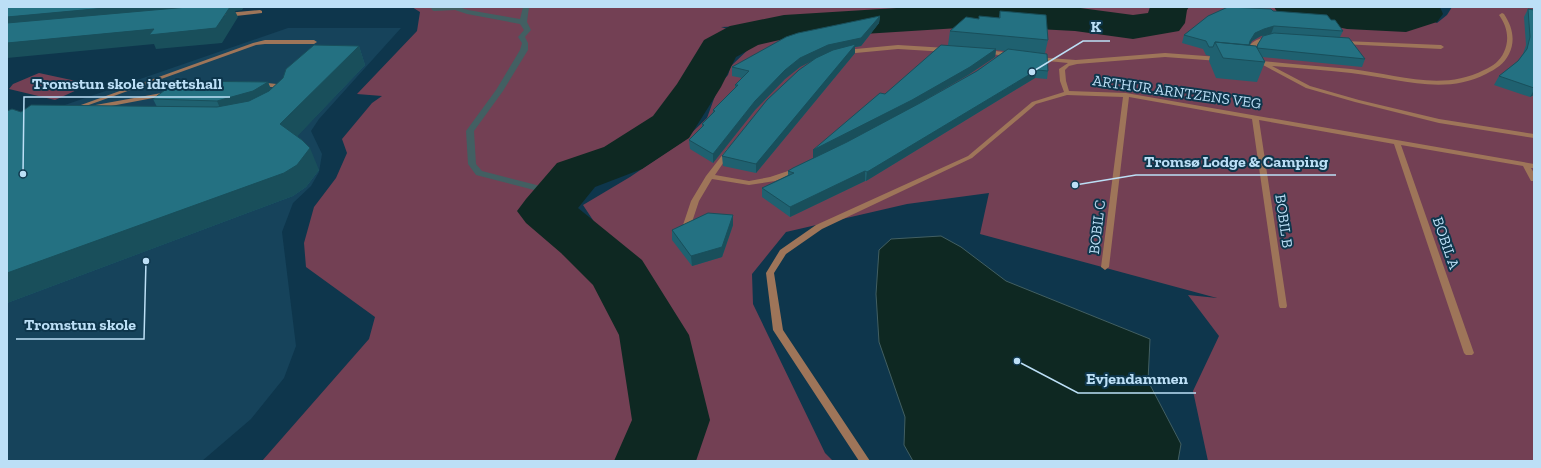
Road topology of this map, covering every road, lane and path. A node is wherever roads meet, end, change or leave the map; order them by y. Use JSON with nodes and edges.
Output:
{"nodes":[{"id":1,"x":260,"y":12,"type":"dead end"},
{"id":2,"x":223,"y":15,"type":"edge"},
{"id":3,"x":1502,"y":15,"type":"dead end"},
{"id":4,"x":1278,"y":38,"type":"edge"},
{"id":5,"x":314,"y":42,"type":"dead end"},
{"id":6,"x":1338,"y":42,"type":"edge"},
{"id":7,"x":1441,"y":47,"type":"dead end"},
{"id":8,"x":952,"y":50,"type":"edge"},
{"id":9,"x":980,"y":52,"type":"edge"},
{"id":10,"x":840,"y":53,"type":"edge"},
{"id":11,"x":1005,"y":54,"type":"junction"},
{"id":12,"x":1017,"y":55,"type":"edge"},
{"id":13,"x":1031,"y":57,"type":"edge"},
{"id":14,"x":216,"y":58,"type":"junction"},
{"id":15,"x":1227,"y":60,"type":"edge"},
{"id":16,"x":223,"y":62,"type":"dead end"},
{"id":17,"x":1076,"y":62,"type":"junction"},
{"id":18,"x":995,"y":63,"type":"edge"},
{"id":19,"x":1262,"y":63,"type":"junction"},
{"id":20,"x":252,"y":84,"type":"edge"},
{"id":21,"x":175,"y":92,"type":"edge"},
{"id":22,"x":1066,"y":93,"type":"junction"},
{"id":23,"x":289,"y":95,"type":"edge"},
{"id":24,"x":1126,"y":95,"type":"junction"},
{"id":25,"x":1255,"y":117,"type":"junction"},
{"id":26,"x":1534,"y":136,"type":"edge"},
{"id":27,"x":1397,"y":142,"type":"junction"},
{"id":28,"x":733,"y":145,"type":"edge"},
{"id":29,"x":1526,"y":165,"type":"junction"},
{"id":30,"x":1534,"y":166,"type":"edge"},
{"id":31,"x":806,"y":167,"type":"edge"},
{"id":32,"x":710,"y":176,"type":"junction"},
{"id":33,"x":1534,"y":179,"type":"edge"},
{"id":34,"x":687,"y":225,"type":"edge"},
{"id":35,"x":1105,"y":267,"type":"dead end"},
{"id":36,"x":1283,"y":306,"type":"dead end"},
{"id":37,"x":1469,"y":353,"type":"dead end"},
{"id":38,"x":865,"y":461,"type":"edge"}],
"edges":[{"from":1,"to":2,"type":"street"},
{"from":3,"to":19,"type":"street"},
{"from":4,"to":19,"type":"street"},
{"from":5,"to":14,"type":"street"},
{"from":6,"to":7,"type":"street"},
{"from":8,"to":10,"type":"street"},
{"from":9,"to":11,"type":"street"},
{"from":11,"to":12,"type":"street"},
{"from":11,"to":18,"type":"street"},
{"from":13,"to":17,"type":"street"},
{"from":14,"to":16,"type":"street"},
{"from":14,"to":21,"type":"street"},
{"from":15,"to":17,"type":"street"},
{"from":17,"to":22,"type":"street"},
{"from":19,"to":26,"type":"street"},
{"from":20,"to":23,"type":"street"},
{"from":22,"to":24,"type":"street","name":"ARTHUR ARNTZENS VEG"},
{"from":22,"to":38,"type":"street","name":"ARTHUR ARNTZENS VEG"},
{"from":24,"to":25,"type":"street","name":"ARTHUR ARNTZENS VEG"},
{"from":24,"to":35,"type":"street","name":"BOBIL C"},
{"from":25,"to":27,"type":"street","name":"ARTHUR ARNTZENS VEG"},
{"from":25,"to":36,"type":"street","name":"BOBIL B"},
{"from":27,"to":29,"type":"street","name":"ARTHUR ARNTZENS VEG"},
{"from":27,"to":37,"type":"street","name":"BOBIL A"},
{"from":28,"to":32,"type":"street"},
{"from":29,"to":30,"type":"street","name":"ARTHUR ARNTZENS VEG"},
{"from":29,"to":33,"type":"street"},
{"from":31,"to":32,"type":"street"},
{"from":32,"to":34,"type":"street"}]}
